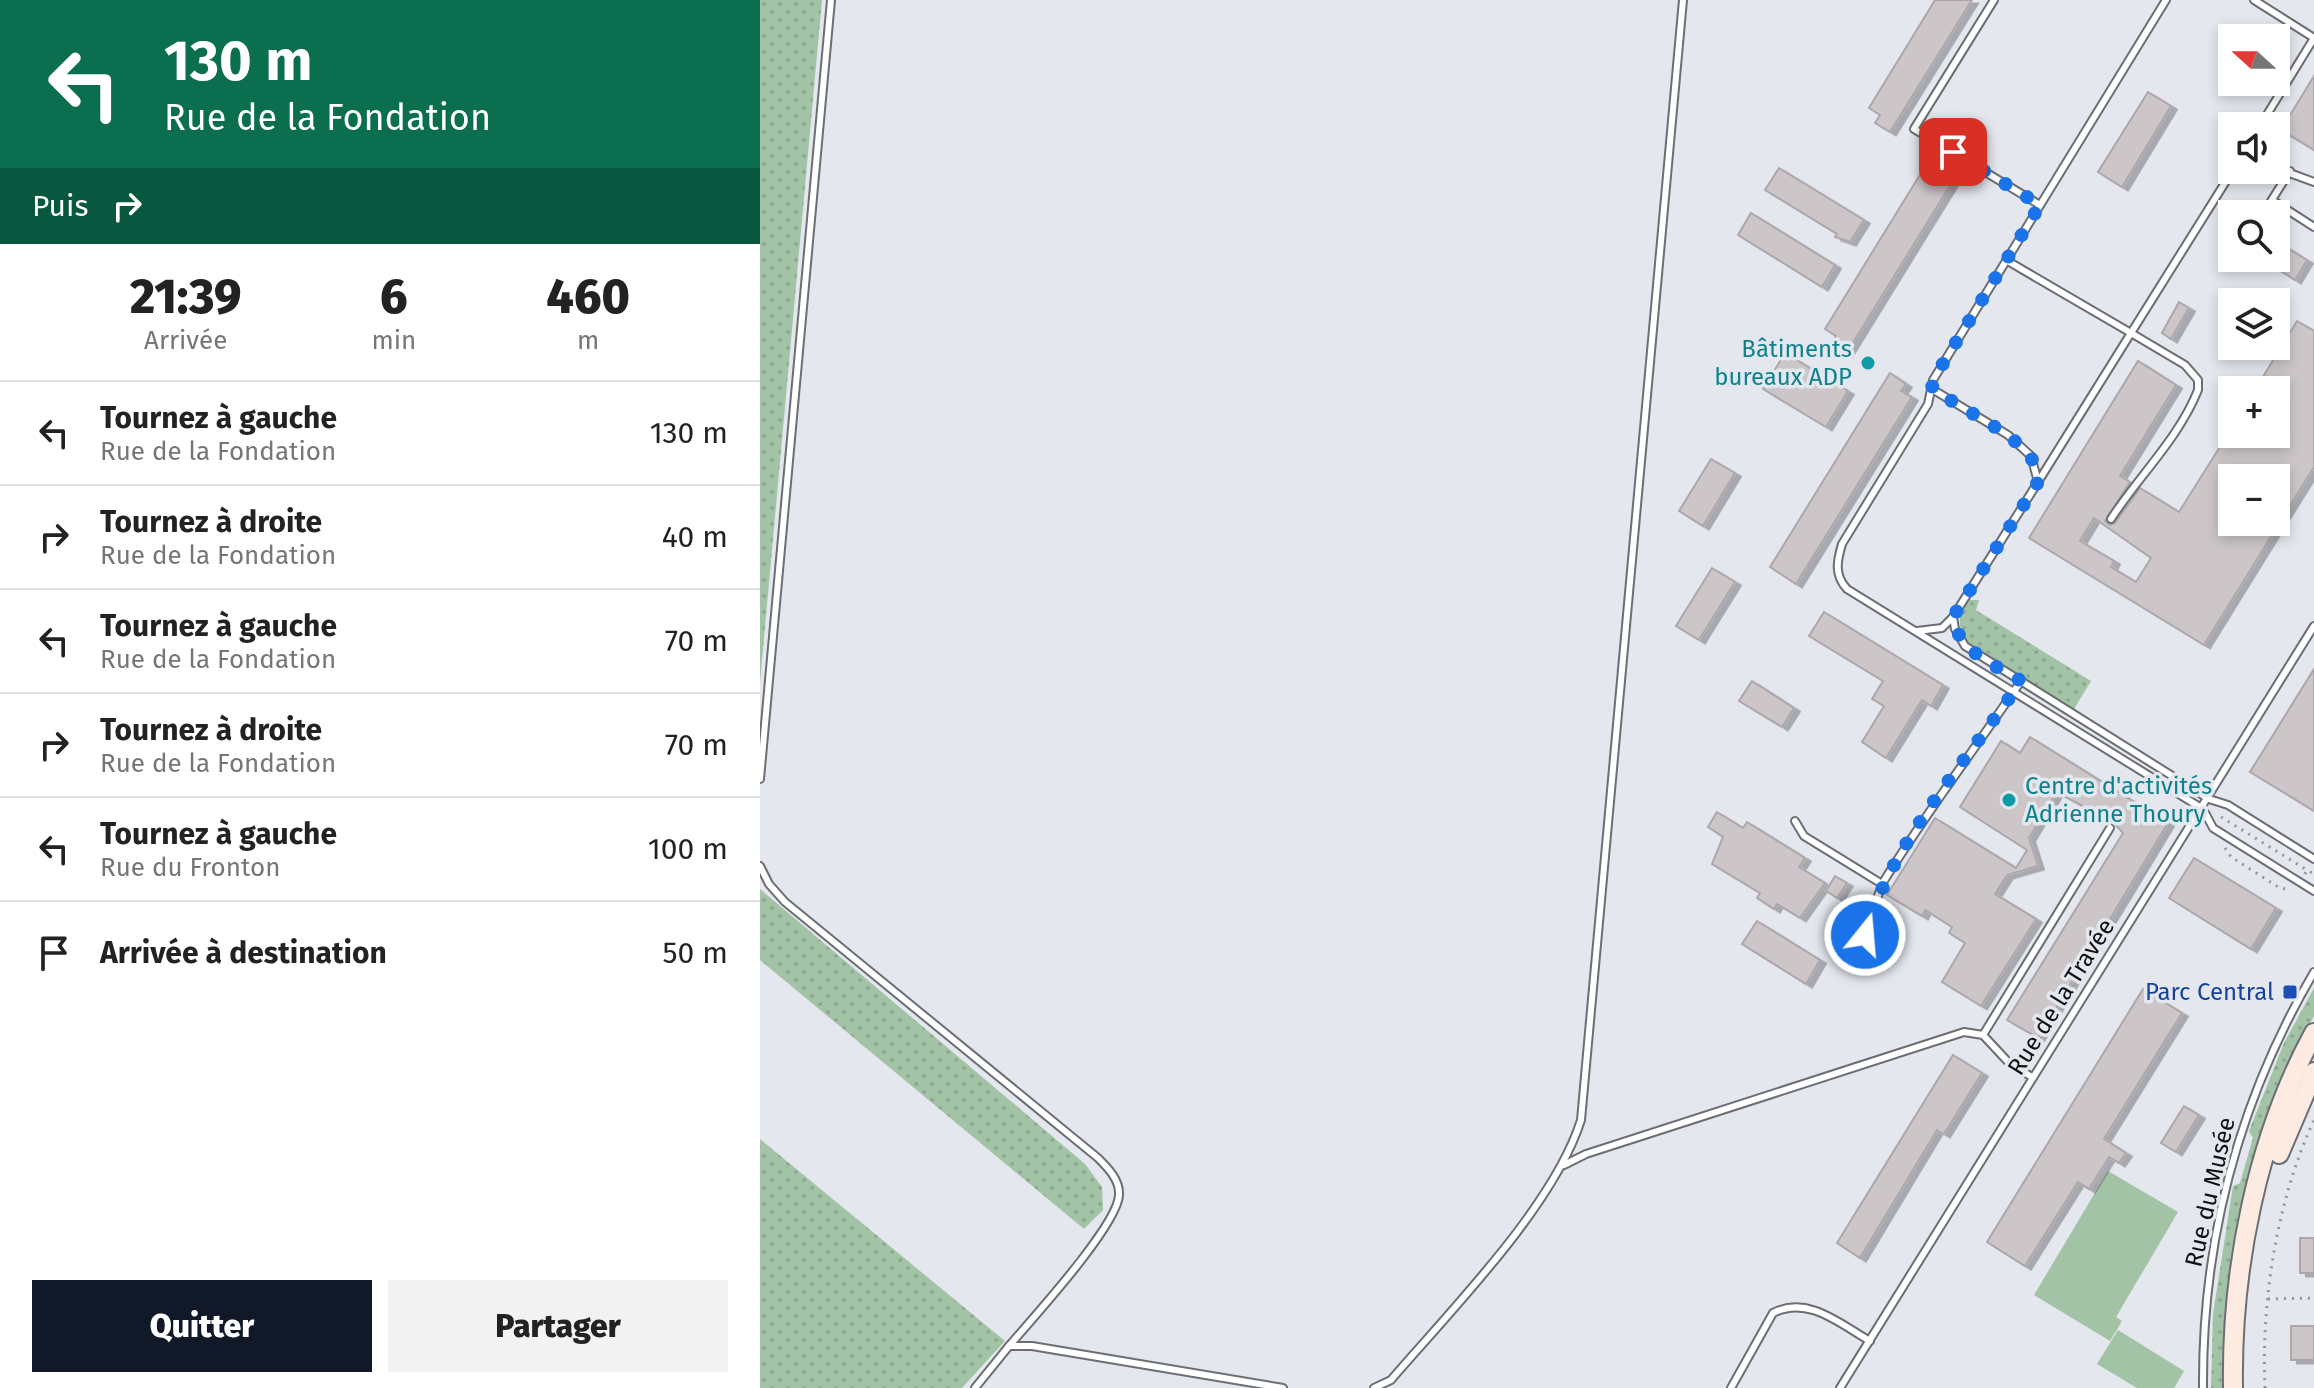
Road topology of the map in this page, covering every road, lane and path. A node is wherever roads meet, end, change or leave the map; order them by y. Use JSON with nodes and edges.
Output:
{"nodes":[{"id":1,"x":831,"y":0,"type":"edge"},
{"id":2,"x":1683,"y":0,"type":"edge"},
{"id":3,"x":1994,"y":0,"type":"edge"},
{"id":4,"x":2166,"y":0,"type":"edge"},
{"id":5,"x":2254,"y":0,"type":"edge"},
{"id":6,"x":2314,"y":38,"type":"edge"},
{"id":7,"x":2269,"y":112,"type":"edge"},
{"id":8,"x":2290,"y":171,"type":"edge"},
{"id":9,"x":2314,"y":182,"type":"edge"},
{"id":10,"x":2224,"y":184,"type":"edge"},
{"id":11,"x":2282,"y":184,"type":"edge"},
{"id":12,"x":2272,"y":200,"type":"edge"},
{"id":13,"x":2040,"y":205,"type":"junction"},
{"id":14,"x":2290,"y":212,"type":"edge"},
{"id":15,"x":2314,"y":227,"type":"edge"},
{"id":16,"x":2006,"y":260,"type":"junction"},
{"id":17,"x":2131,"y":333,"type":"junction"},
{"id":18,"x":1932,"y":389,"type":"junction"},
{"id":19,"x":2038,"y":482,"type":"junction"},
{"id":20,"x":2111,"y":519,"type":"dead end"},
{"id":21,"x":1953,"y":617,"type":"junction"},
{"id":22,"x":2314,"y":626,"type":"edge"},
{"id":23,"x":1914,"y":630,"type":"junction"},
{"id":24,"x":2021,"y":681,"type":"junction"},
{"id":25,"x":2014,"y":692,"type":"junction"},
{"id":26,"x":760,"y":779,"type":"edge"},
{"id":27,"x":2209,"y":799,"type":"junction"},
{"id":28,"x":2203,"y":809,"type":"junction"},
{"id":29,"x":2221,"y":817,"type":"dead end"},
{"id":30,"x":1795,"y":821,"type":"dead end"},
{"id":31,"x":2110,"y":828,"type":"dead end"},
{"id":32,"x":2314,"y":859,"type":"edge"},
{"id":33,"x":760,"y":866,"type":"edge"},
{"id":34,"x":2307,"y":870,"type":"dead end"},
{"id":35,"x":1882,"y":884,"type":"junction"},
{"id":36,"x":2314,"y":891,"type":"edge"},
{"id":37,"x":1863,"y":955,"type":"dead end"},
{"id":38,"x":2314,"y":972,"type":"edge"},
{"id":39,"x":2314,"y":1033,"type":"edge"},
{"id":40,"x":1983,"y":1035,"type":"junction"},
{"id":41,"x":2314,"y":1072,"type":"edge"},
{"id":42,"x":2032,"y":1077,"type":"junction"},
{"id":43,"x":2314,"y":1120,"type":"edge"},
{"id":44,"x":1564,"y":1165,"type":"junction"},
{"id":45,"x":2314,"y":1298,"type":"edge"},
{"id":46,"x":2268,"y":1299,"type":"junction"},
{"id":47,"x":1870,"y":1341,"type":"junction"},
{"id":48,"x":1009,"y":1346,"type":"junction"},
{"id":49,"x":975,"y":1388,"type":"edge"},
{"id":50,"x":1283,"y":1388,"type":"edge"},
{"id":51,"x":1374,"y":1388,"type":"edge"},
{"id":52,"x":1731,"y":1388,"type":"edge"},
{"id":53,"x":1840,"y":1388,"type":"edge"},
{"id":54,"x":2203,"y":1388,"type":"edge"},
{"id":55,"x":2233,"y":1388,"type":"edge"},
{"id":56,"x":2243,"y":1388,"type":"edge"},
{"id":57,"x":2265,"y":1388,"type":"edge"}],
"edges":[{"from":1,"to":26,"type":"lane"},
{"from":2,"to":44,"type":"lane"},
{"from":3,"to":13,"type":"lane"},
{"from":4,"to":13,"type":"lane"},
{"from":5,"to":6,"type":"lane"},
{"from":6,"to":7,"type":"lane"},
{"from":8,"to":9,"type":"lane"},
{"from":10,"to":17,"type":"lane"},
{"from":11,"to":12,"type":"lane"},
{"from":13,"to":16,"type":"lane"},
{"from":14,"to":15,"type":"lane"},
{"from":16,"to":17,"type":"lane"},
{"from":16,"to":18,"type":"lane"},
{"from":17,"to":19,"type":"lane"},
{"from":17,"to":20,"type":"lane"},
{"from":18,"to":19,"type":"lane"},
{"from":18,"to":23,"type":"lane"},
{"from":19,"to":21,"type":"lane"},
{"from":21,"to":23,"type":"lane"},
{"from":21,"to":24,"type":"lane"},
{"from":22,"to":27,"type":"lane","name":"Rue de la Travée"},
{"from":23,"to":25,"type":"lane"},
{"from":24,"to":25,"type":"lane"},
{"from":24,"to":27,"type":"lane"},
{"from":25,"to":28,"type":"lane"},
{"from":25,"to":35,"type":"lane"},
{"from":27,"to":28,"type":"lane","name":"Rue de la Travée"},
{"from":27,"to":32,"type":"lane"},
{"from":28,"to":36,"type":"lane"},
{"from":28,"to":42,"type":"lane","name":"Rue de la Travée"},
{"from":29,"to":34,"type":"path"},
{"from":30,"to":35,"type":"lane"},
{"from":31,"to":40,"type":"lane"},
{"from":33,"to":48,"type":"lane"},
{"from":35,"to":37,"type":"lane"},
{"from":38,"to":54,"type":"lane","name":"Rue du Musée"},
{"from":39,"to":55,"type":"main road"},
{"from":40,"to":42,"type":"lane"},
{"from":40,"to":44,"type":"lane"},
{"from":41,"to":56,"type":"main road"},
{"from":42,"to":47,"type":"lane","name":"Rue de la Travée"},
{"from":43,"to":46,"type":"path"},
{"from":44,"to":51,"type":"lane"},
{"from":45,"to":46,"type":"path"},
{"from":46,"to":57,"type":"path"},
{"from":47,"to":52,"type":"lane"},
{"from":47,"to":53,"type":"lane","name":"Rue de la Travée"},
{"from":48,"to":49,"type":"lane"},
{"from":48,"to":50,"type":"lane"}]}
